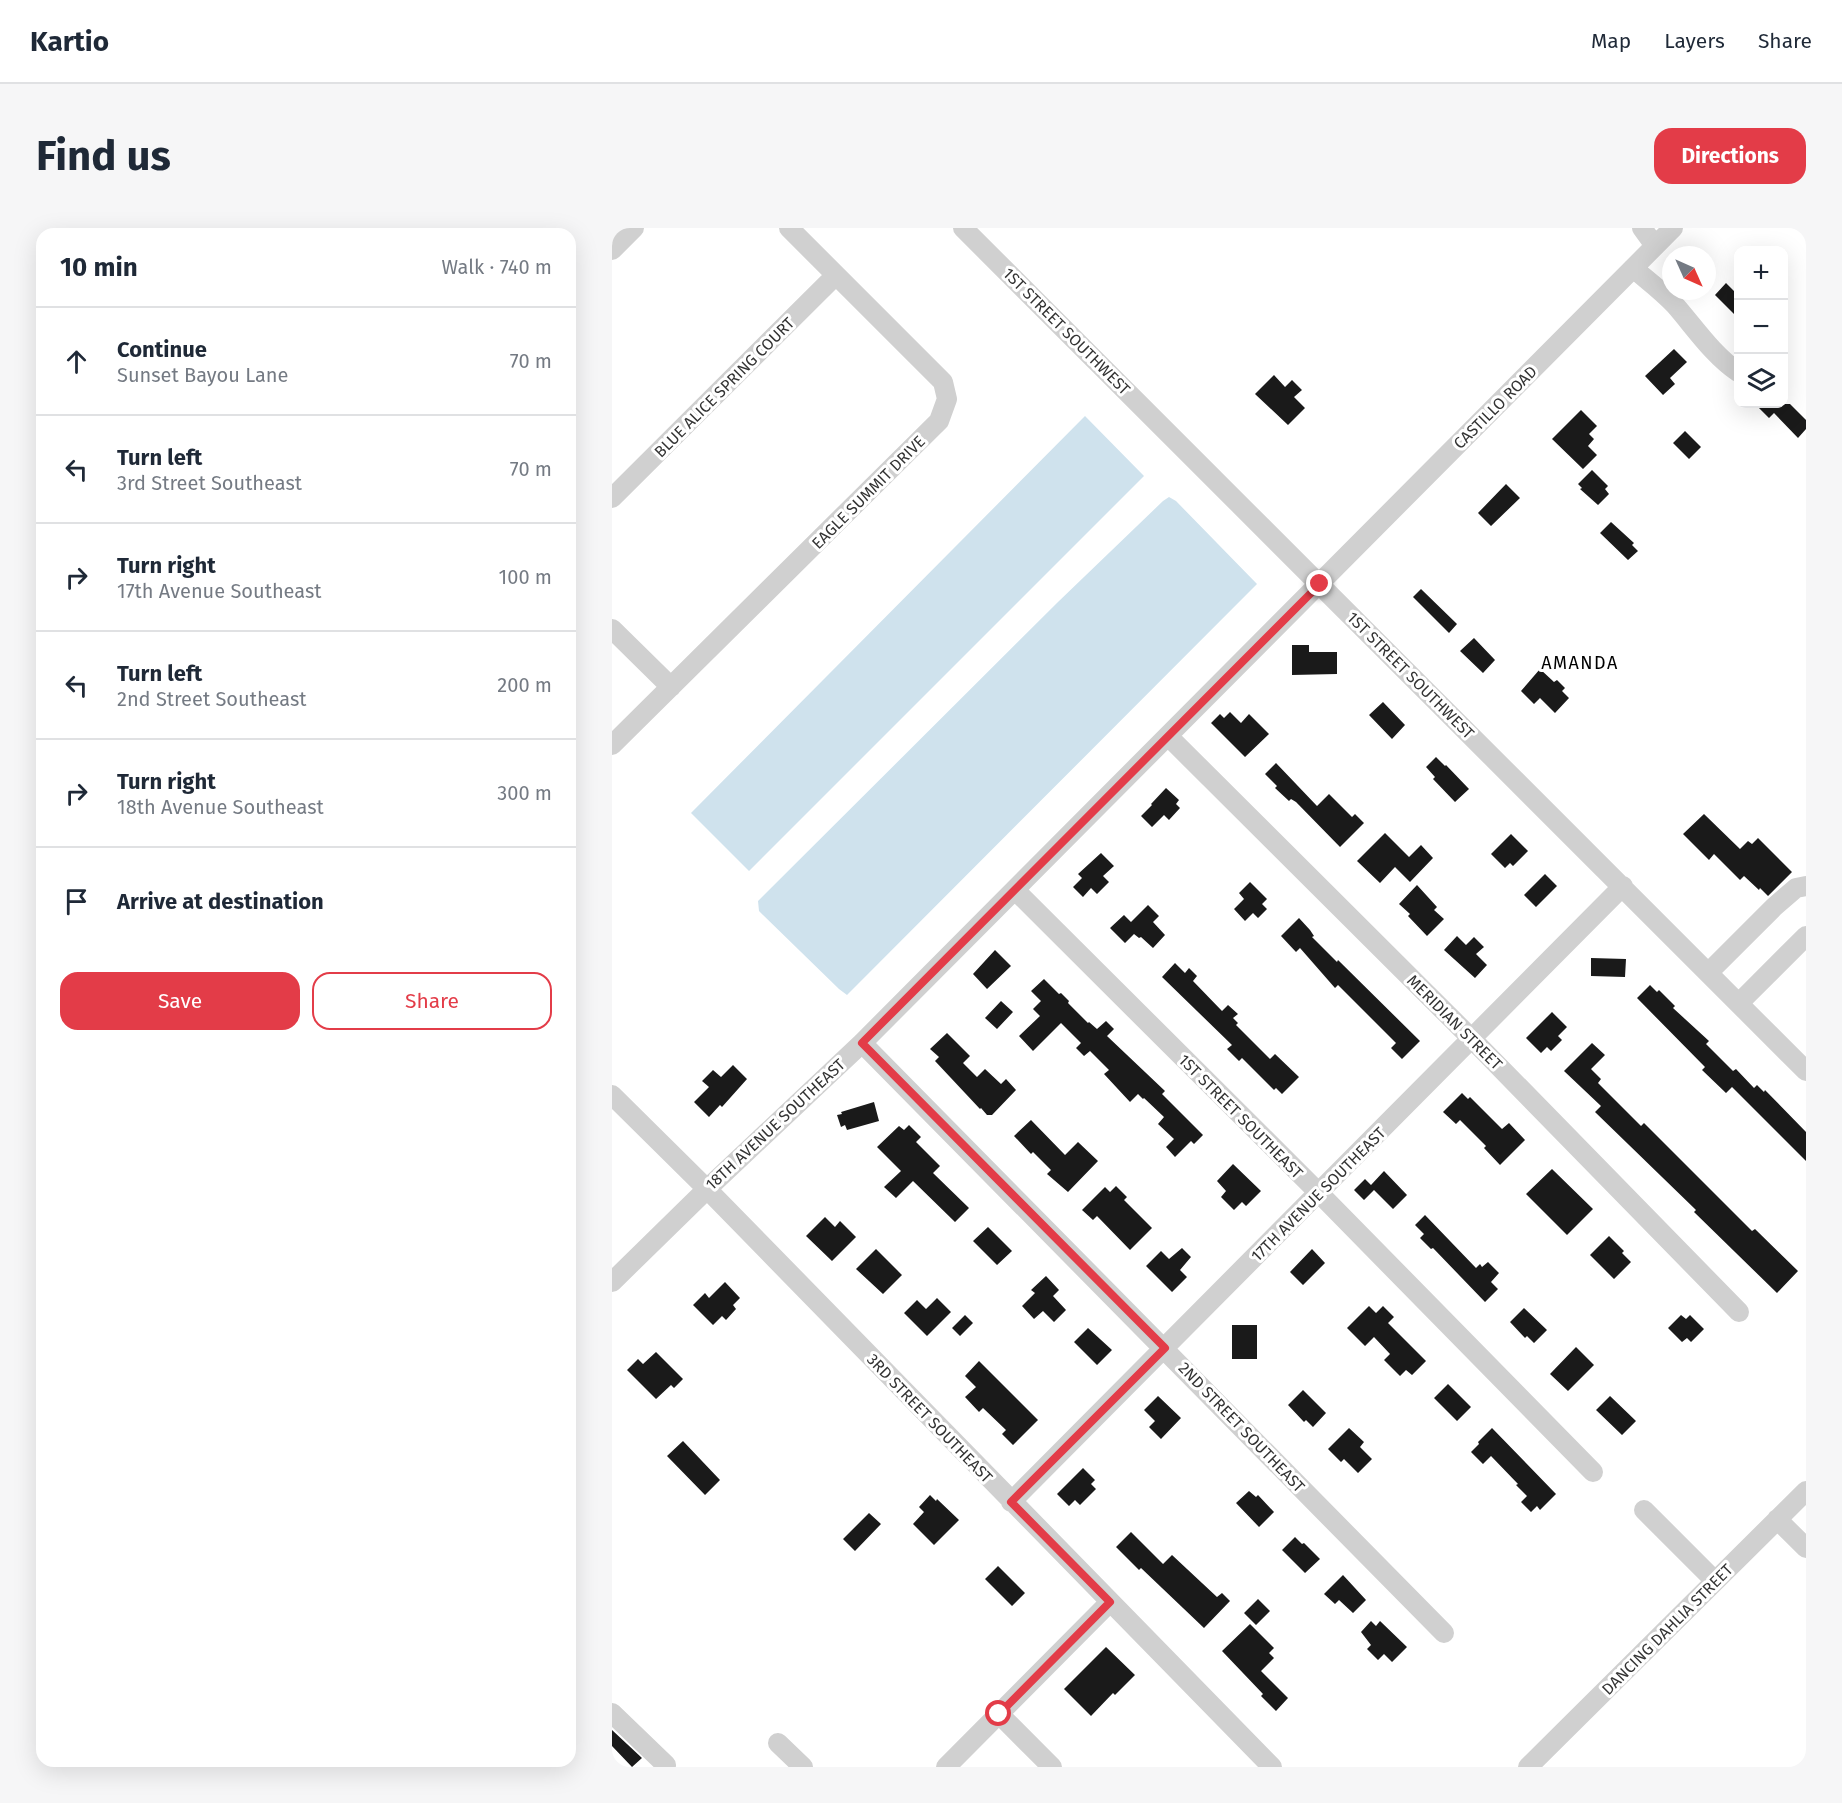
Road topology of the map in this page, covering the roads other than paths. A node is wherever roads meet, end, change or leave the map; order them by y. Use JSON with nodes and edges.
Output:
{"nodes":[{"id":1,"x":634,"y":228,"type":"edge"},
{"id":2,"x":789,"y":228,"type":"edge"},
{"id":3,"x":963,"y":228,"type":"edge"},
{"id":4,"x":1642,"y":228,"type":"edge"},
{"id":5,"x":1672,"y":229,"type":"edge"},
{"id":6,"x":1655,"y":246,"type":"junction"},
{"id":7,"x":612,"y":250,"type":"edge"},
{"id":8,"x":1633,"y":268,"type":"junction"},
{"id":9,"x":836,"y":275,"type":"junction"},
{"id":10,"x":1734,"y":369,"type":"edge"},
{"id":11,"x":612,"y":498,"type":"edge"},
{"id":12,"x":1320,"y":584,"type":"junction"},
{"id":13,"x":612,"y":629,"type":"edge"},
{"id":14,"x":671,"y":687,"type":"junction"},
{"id":15,"x":1168,"y":736,"type":"junction"},
{"id":16,"x":612,"y":745,"type":"edge"},
{"id":17,"x":1623,"y":886,"type":"junction"},
{"id":18,"x":1806,"y":886,"type":"edge"},
{"id":19,"x":1015,"y":890,"type":"junction"},
{"id":20,"x":1806,"y":936,"type":"edge"},
{"id":21,"x":1708,"y":973,"type":"junction"},
{"id":22,"x":1739,"y":1003,"type":"junction"},
{"id":23,"x":1472,"y":1039,"type":"junction"},
{"id":24,"x":862,"y":1043,"type":"junction"},
{"id":25,"x":1806,"y":1071,"type":"edge"},
{"id":26,"x":612,"y":1095,"type":"edge"},
{"id":27,"x":707,"y":1189,"type":"junction"},
{"id":28,"x":1319,"y":1193,"type":"junction"},
{"id":29,"x":612,"y":1282,"type":"edge"},
{"id":30,"x":1739,"y":1312,"type":"dead end"},
{"id":31,"x":1165,"y":1348,"type":"junction"},
{"id":32,"x":1593,"y":1472,"type":"dead end"},
{"id":33,"x":1806,"y":1491,"type":"edge"},
{"id":34,"x":1011,"y":1502,"type":"junction"},
{"id":35,"x":1644,"y":1510,"type":"dead end"},
{"id":36,"x":1777,"y":1519,"type":"junction"},
{"id":37,"x":1806,"y":1548,"type":"edge"},
{"id":38,"x":1715,"y":1581,"type":"junction"},
{"id":39,"x":1110,"y":1602,"type":"junction"},
{"id":40,"x":1444,"y":1633,"type":"dead end"},
{"id":41,"x":612,"y":1713,"type":"edge"},
{"id":42,"x":999,"y":1714,"type":"junction"},
{"id":43,"x":778,"y":1743,"type":"dead end"},
{"id":44,"x":666,"y":1765,"type":"dead end"},
{"id":45,"x":803,"y":1767,"type":"edge"},
{"id":46,"x":946,"y":1767,"type":"edge"},
{"id":47,"x":1052,"y":1767,"type":"edge"},
{"id":48,"x":1272,"y":1767,"type":"edge"},
{"id":49,"x":1528,"y":1767,"type":"edge"}],
"edges":[{"from":1,"to":7,"type":"street"},
{"from":2,"to":9,"type":"street","name":"EAGLE SUMMIT DRIVE"},
{"from":3,"to":12,"type":"street","name":"1ST STREET SOUTHWEST"},
{"from":4,"to":6,"type":"street"},
{"from":5,"to":6,"type":"street","name":"CASTILLO ROAD"},
{"from":6,"to":8,"type":"street","name":"CASTILLO ROAD"},
{"from":8,"to":10,"type":"street"},
{"from":8,"to":12,"type":"street","name":"CASTILLO ROAD"},
{"from":9,"to":11,"type":"street","name":"BLUE ALICE SPRING COURT"},
{"from":9,"to":14,"type":"street","name":"EAGLE SUMMIT DRIVE"},
{"from":12,"to":15,"type":"street","name":"18TH AVENUE SOUTHEAST"},
{"from":12,"to":17,"type":"street","name":"1ST STREET SOUTHWEST"},
{"from":13,"to":14,"type":"street"},
{"from":14,"to":16,"type":"street","name":"EAGLE SUMMIT DRIVE"},
{"from":15,"to":19,"type":"street","name":"18TH AVENUE SOUTHEAST"},
{"from":15,"to":23,"type":"street","name":"MERIDIAN STREET"},
{"from":17,"to":21,"type":"street","name":"1ST STREET SOUTHWEST"},
{"from":17,"to":23,"type":"street","name":"17TH AVENUE SOUTHEAST"},
{"from":18,"to":21,"type":"street"},
{"from":19,"to":24,"type":"street","name":"18TH AVENUE SOUTHEAST"},
{"from":19,"to":28,"type":"street","name":"1ST STREET SOUTHEAST"},
{"from":20,"to":22,"type":"street"},
{"from":21,"to":22,"type":"street","name":"1ST STREET SOUTHWEST"},
{"from":22,"to":25,"type":"street","name":"1ST STREET SOUTHWEST"},
{"from":23,"to":28,"type":"street","name":"17TH AVENUE SOUTHEAST"},
{"from":23,"to":30,"type":"street","name":"MERIDIAN STREET"},
{"from":24,"to":27,"type":"street","name":"18TH AVENUE SOUTHEAST"},
{"from":24,"to":31,"type":"street","name":"2ND STREET SOUTHEAST"},
{"from":26,"to":27,"type":"street","name":"3RD STREET SOUTHEAST"},
{"from":27,"to":29,"type":"street","name":"18TH AVENUE SOUTHEAST"},
{"from":27,"to":34,"type":"street","name":"3RD STREET SOUTHEAST"},
{"from":28,"to":31,"type":"street","name":"17TH AVENUE SOUTHEAST"},
{"from":28,"to":32,"type":"street","name":"1ST STREET SOUTHEAST"},
{"from":31,"to":34,"type":"street","name":"17TH AVENUE SOUTHEAST"},
{"from":31,"to":40,"type":"street","name":"2ND STREET SOUTHEAST"},
{"from":33,"to":36,"type":"street","name":"DANCING DAHLIA STREET"},
{"from":34,"to":39,"type":"street","name":"3RD STREET SOUTHEAST"},
{"from":35,"to":38,"type":"street"},
{"from":36,"to":37,"type":"street"},
{"from":36,"to":38,"type":"street","name":"DANCING DAHLIA STREET"},
{"from":38,"to":49,"type":"street","name":"DANCING DAHLIA STREET"},
{"from":39,"to":42,"type":"street"},
{"from":39,"to":48,"type":"street","name":"3RD STREET SOUTHEAST"},
{"from":41,"to":44,"type":"street"},
{"from":42,"to":46,"type":"street"},
{"from":42,"to":47,"type":"street"},
{"from":43,"to":45,"type":"street"}]}
